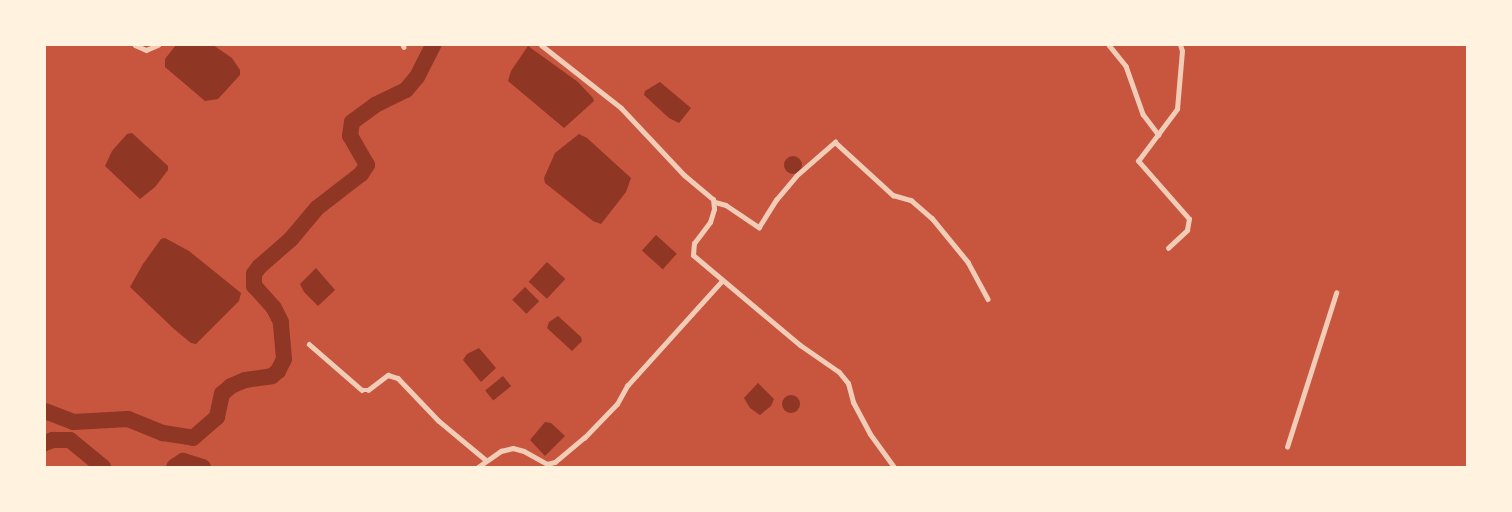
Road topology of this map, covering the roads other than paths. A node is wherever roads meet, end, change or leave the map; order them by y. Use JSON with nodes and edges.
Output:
{"nodes":[{"id":1,"x":135,"y":45,"type":"edge"},
{"id":2,"x":158,"y":45,"type":"edge"},
{"id":3,"x":541,"y":45,"type":"edge"},
{"id":4,"x":1109,"y":45,"type":"edge"},
{"id":5,"x":1180,"y":45,"type":"edge"},
{"id":6,"x":1159,"y":135,"type":"junction"},
{"id":7,"x":715,"y":202,"type":"junction"},
{"id":8,"x":1168,"y":248,"type":"dead end"},
{"id":9,"x":722,"y":281,"type":"junction"},
{"id":10,"x":1336,"y":293,"type":"dead end"},
{"id":11,"x":987,"y":299,"type":"dead end"},
{"id":12,"x":309,"y":344,"type":"dead end"},
{"id":13,"x":1287,"y":447,"type":"dead end"},
{"id":14,"x":486,"y":460,"type":"junction"},
{"id":15,"x":478,"y":467,"type":"edge"},
{"id":16,"x":894,"y":467,"type":"edge"}],
"edges":[{"from":1,"to":2,"type":"street"},
{"from":3,"to":7,"type":"street"},
{"from":4,"to":6,"type":"street"},
{"from":5,"to":6,"type":"street"},
{"from":6,"to":8,"type":"street"},
{"from":7,"to":9,"type":"street"},
{"from":7,"to":11,"type":"street"},
{"from":9,"to":14,"type":"street"},
{"from":9,"to":16,"type":"street"},
{"from":10,"to":13,"type":"street"},
{"from":12,"to":14,"type":"street"},
{"from":14,"to":15,"type":"street"}]}
